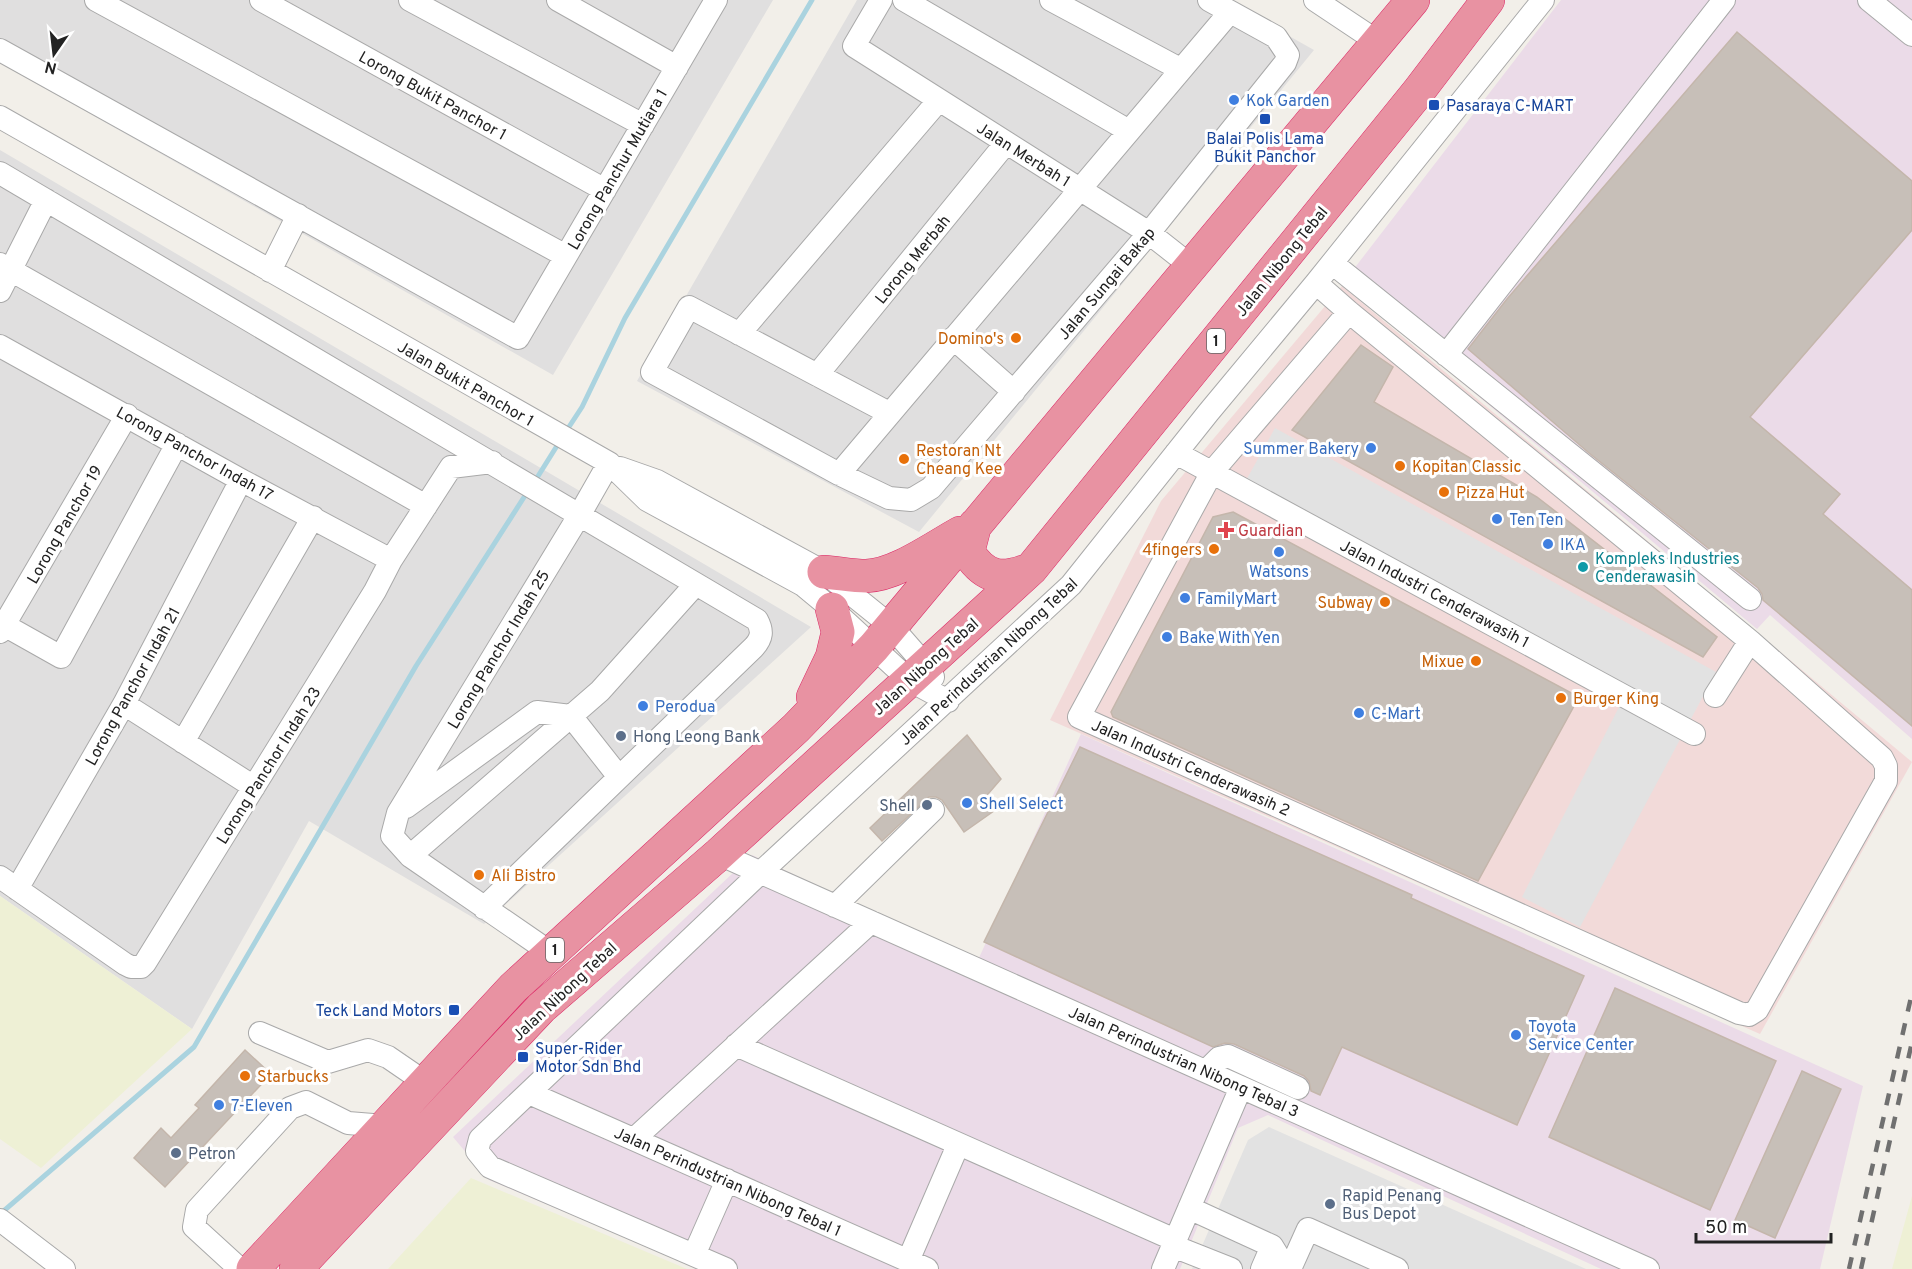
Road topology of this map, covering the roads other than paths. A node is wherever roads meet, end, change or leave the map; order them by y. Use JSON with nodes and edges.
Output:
{"nodes":[{"id":1,"x":96,"y":0,"type":"edge"},
{"id":2,"x":261,"y":0,"type":"edge"},
{"id":3,"x":410,"y":0,"type":"edge"},
{"id":4,"x":558,"y":0,"type":"edge"},
{"id":5,"x":716,"y":0,"type":"edge"},
{"id":6,"x":881,"y":0,"type":"edge"},
{"id":7,"x":904,"y":0,"type":"edge"},
{"id":8,"x":1051,"y":0,"type":"edge"},
{"id":9,"x":1209,"y":0,"type":"edge"},
{"id":10,"x":1413,"y":0,"type":"edge"},
{"id":11,"x":1488,"y":0,"type":"edge"},
{"id":12,"x":1543,"y":0,"type":"edge"},
{"id":13,"x":1724,"y":0,"type":"edge"},
{"id":14,"x":1869,"y":0,"type":"edge"},
{"id":15,"x":1318,"y":1,"type":"edge"},
{"id":16,"x":1230,"y":12,"type":"junction"},
{"id":17,"x":1912,"y":35,"type":"edge"},
{"id":18,"x":1378,"y":42,"type":"junction"},
{"id":19,"x":0,"y":50,"type":"edge"},
{"id":20,"x":677,"y":67,"type":"junction"},
{"id":21,"x":1180,"y":69,"type":"junction"},
{"id":22,"x":939,"y":100,"type":"junction"},
{"id":23,"x":0,"y":117,"type":"edge"},
{"id":24,"x":643,"y":124,"type":"junction"},
{"id":25,"x":1129,"y":131,"type":"junction"},
{"id":26,"x":1006,"y":143,"type":"junction"},
{"id":27,"x":0,"y":173,"type":"edge"},
{"id":28,"x":1080,"y":189,"type":"junction"},
{"id":29,"x":605,"y":190,"type":"junction"},
{"id":30,"x":46,"y":200,"type":"junction"},
{"id":31,"x":298,"y":215,"type":"junction"},
{"id":32,"x":1149,"y":233,"type":"junction"},
{"id":33,"x":566,"y":256,"type":"junction"},
{"id":34,"x":1332,"y":263,"type":"junction"},
{"id":35,"x":1191,"y":266,"type":"junction"},
{"id":36,"x":5,"y":267,"type":"edge"},
{"id":37,"x":270,"y":271,"type":"junction"},
{"id":38,"x":1316,"y":283,"type":"junction"},
{"id":39,"x":0,"y":291,"type":"edge"},
{"id":40,"x":1348,"y":312,"type":"junction"},
{"id":41,"x":739,"y":333,"type":"junction"},
{"id":42,"x":953,"y":338,"type":"junction"},
{"id":43,"x":0,"y":346,"type":"edge"},
{"id":44,"x":1446,"y":355,"type":"junction"},
{"id":45,"x":817,"y":375,"type":"junction"},
{"id":46,"x":1014,"y":392,"type":"junction"},
{"id":47,"x":889,"y":413,"type":"junction"},
{"id":48,"x":127,"y":415,"type":"junction"},
{"id":49,"x":177,"y":444,"type":"junction"},
{"id":50,"x":1176,"y":453,"type":"junction"},
{"id":51,"x":492,"y":462,"type":"junction"},
{"id":52,"x":609,"y":463,"type":"junction"},
{"id":53,"x":1212,"y":472,"type":"junction"},
{"id":54,"x":839,"y":474,"type":"junction"},
{"id":55,"x":242,"y":480,"type":"junction"},
{"id":56,"x":426,"y":506,"type":"junction"},
{"id":57,"x":572,"y":510,"type":"junction"},
{"id":58,"x":313,"y":517,"type":"junction"},
{"id":59,"x":975,"y":525,"type":"junction"},
{"id":60,"x":391,"y":560,"type":"junction"},
{"id":61,"x":1031,"y":569,"type":"junction"},
{"id":62,"x":824,"y":572,"type":"junction"},
{"id":63,"x":695,"y":585,"type":"junction"},
{"id":64,"x":1750,"y":599,"type":"dead end"},
{"id":65,"x":832,"y":609,"type":"junction"},
{"id":66,"x":2,"y":629,"type":"edge"},
{"id":67,"x":882,"y":637,"type":"junction"},
{"id":68,"x":1750,"y":640,"type":"junction"},
{"id":69,"x":917,"y":673,"type":"junction"},
{"id":70,"x":1715,"y":696,"type":"dead end"},
{"id":71,"x":948,"y":701,"type":"junction"},
{"id":72,"x":124,"y":704,"type":"junction"},
{"id":73,"x":571,"y":716,"type":"junction"},
{"id":74,"x":796,"y":728,"type":"junction"},
{"id":75,"x":1694,"y":734,"type":"dead end"},
{"id":76,"x":183,"y":742,"type":"junction"},
{"id":77,"x":619,"y":777,"type":"junction"},
{"id":78,"x":254,"y":787,"type":"junction"},
{"id":79,"x":933,"y":810,"type":"dead end"},
{"id":80,"x":398,"y":813,"type":"junction"},
{"id":81,"x":718,"y":854,"type":"junction"},
{"id":82,"x":410,"y":856,"type":"junction"},
{"id":83,"x":760,"y":873,"type":"junction"},
{"id":84,"x":9,"y":883,"type":"edge"},
{"id":85,"x":835,"y":906,"type":"junction"},
{"id":86,"x":484,"y":908,"type":"junction"},
{"id":87,"x":871,"y":922,"type":"junction"},
{"id":88,"x":551,"y":953,"type":"junction"},
{"id":89,"x":260,"y":1033,"type":"dead end"},
{"id":90,"x":736,"y":1045,"type":"junction"},
{"id":91,"x":1206,"y":1071,"type":"junction"},
{"id":92,"x":426,"y":1083,"type":"junction"},
{"id":93,"x":1241,"y":1087,"type":"junction"},
{"id":94,"x":1298,"y":1088,"type":"dead end"},
{"id":95,"x":529,"y":1093,"type":"junction"},
{"id":96,"x":385,"y":1126,"type":"junction"},
{"id":97,"x":634,"y":1139,"type":"junction"},
{"id":98,"x":958,"y":1145,"type":"junction"},
{"id":99,"x":727,"y":1180,"type":"junction"},
{"id":100,"x":1189,"y":1208,"type":"junction"},
{"id":101,"x":6,"y":1225,"type":"edge"},
{"id":102,"x":1174,"y":1243,"type":"junction"},
{"id":103,"x":1272,"y":1246,"type":"junction"},
{"id":104,"x":694,"y":1255,"type":"junction"},
{"id":105,"x":917,"y":1266,"type":"edge"},
{"id":106,"x":64,"y":1269,"type":"edge"},
{"id":107,"x":240,"y":1269,"type":"edge"},
{"id":108,"x":253,"y":1269,"type":"edge"},
{"id":109,"x":296,"y":1269,"type":"edge"},
{"id":110,"x":726,"y":1269,"type":"edge"},
{"id":111,"x":1163,"y":1269,"type":"edge"},
{"id":112,"x":1231,"y":1269,"type":"edge"},
{"id":113,"x":1262,"y":1269,"type":"edge"},
{"id":114,"x":1288,"y":1269,"type":"edge"},
{"id":115,"x":1397,"y":1269,"type":"edge"},
{"id":116,"x":1648,"y":1269,"type":"edge"}],
"edges":[{"from":1,"to":33,"type":"street"},
{"from":2,"to":29,"type":"street","name":"Lorong Bukit Panchor 1"},
{"from":3,"to":24,"type":"street"},
{"from":4,"to":20,"type":"street"},
{"from":5,"to":20,"type":"street","name":"Lorong Panchur Mutiara 1"},
{"from":6,"to":22,"type":"street","name":"Jalan Merbah 1"},
{"from":7,"to":25,"type":"street"},
{"from":8,"to":21,"type":"street"},
{"from":9,"to":16,"type":"street"},
{"from":10,"to":18,"type":"highway","name":"Jalan Nibong Tebal","number":"1"},
{"from":11,"to":61,"type":"highway","name":"Jalan Nibong Tebal","number":"1"},
{"from":12,"to":34,"type":"street","name":"Jalan Perindustrian Nibong Tebal"},
{"from":13,"to":44,"type":"street"},
{"from":14,"to":17,"type":"street"},
{"from":15,"to":18,"type":"street"},
{"from":16,"to":21,"type":"street"},
{"from":16,"to":32,"type":"street","name":"Jalan Sungai Bakap"},
{"from":18,"to":35,"type":"highway","name":"Jalan Nibong Tebal","number":"1"},
{"from":19,"to":31,"type":"street"},
{"from":20,"to":24,"type":"street","name":"Lorong Panchur Mutiara 1"},
{"from":21,"to":25,"type":"street"},
{"from":22,"to":26,"type":"street","name":"Jalan Merbah 1"},
{"from":22,"to":41,"type":"street"},
{"from":23,"to":37,"type":"street","name":"Jalan Bukit Panchor 1"},
{"from":24,"to":29,"type":"street","name":"Lorong Panchur Mutiara 1"},
{"from":25,"to":28,"type":"street"},
{"from":26,"to":28,"type":"street","name":"Jalan Merbah 1"},
{"from":26,"to":45,"type":"street","name":"Lorong Merbah"},
{"from":27,"to":30,"type":"street"},
{"from":28,"to":32,"type":"street","name":"Jalan Merbah 1"},
{"from":28,"to":42,"type":"street"},
{"from":29,"to":33,"type":"street","name":"Lorong Panchur Mutiara 1"},
{"from":30,"to":36,"type":"street"},
{"from":30,"to":51,"type":"street"},
{"from":31,"to":33,"type":"street","name":"Lorong Panchur Mutiara 1"},
{"from":31,"to":37,"type":"street"},
{"from":32,"to":35,"type":"street","name":"Jalan Merbah 1"},
{"from":32,"to":46,"type":"street","name":"Jalan Sungai Bakap"},
{"from":34,"to":38,"type":"street","name":"Jalan Perindustrian Nibong Tebal"},
{"from":34,"to":44,"type":"street"},
{"from":35,"to":59,"type":"highway","name":"Jalan Nibong Tebal","number":"1"},
{"from":36,"to":39,"type":"street"},
{"from":36,"to":56,"type":"street"},
{"from":37,"to":52,"type":"street","name":"Jalan Bukit Panchor 1"},
{"from":38,"to":40,"type":"street"},
{"from":38,"to":50,"type":"street","name":"Jalan Perindustrian Nibong Tebal"},
{"from":40,"to":53,"type":"street","name":"Jalan Industri Cenderawasih 2"},
{"from":40,"to":68,"type":"street"},
{"from":41,"to":45,"type":"street"},
{"from":41,"to":54,"type":"street"},
{"from":42,"to":46,"type":"street"},
{"from":42,"to":47,"type":"street"},
{"from":43,"to":48,"type":"street","name":"Lorong Panchor Indah 17"},
{"from":44,"to":64,"type":"street"},
{"from":45,"to":47,"type":"street"},
{"from":46,"to":54,"type":"street","name":"Jalan Sungai Bakap"},
{"from":47,"to":54,"type":"street"},
{"from":48,"to":49,"type":"street","name":"Lorong Panchor Indah 17"},
{"from":48,"to":66,"type":"street","name":"Lorong Panchor 19"},
{"from":49,"to":55,"type":"street","name":"Lorong Panchor Indah 17"},
{"from":49,"to":66,"type":"street"},
{"from":50,"to":53,"type":"street","name":"Jalan Industri Cenderawasih 1"},
{"from":50,"to":71,"type":"street","name":"Jalan Perindustrian Nibong Tebal"},
{"from":51,"to":56,"type":"street","name":"Lorong Panchor Indah 23"},
{"from":51,"to":57,"type":"street"},
{"from":52,"to":57,"type":"street","name":"Lorong Panchor Indah 25"},
{"from":52,"to":62,"type":"street"},
{"from":52,"to":65,"type":"street","name":"Jalan Bukit Panchor 1"},
{"from":53,"to":68,"type":"street","name":"Jalan Industri Cenderawasih 2"},
{"from":53,"to":75,"type":"street","name":"Jalan Industri Cenderawasih 1"},
{"from":55,"to":58,"type":"street","name":"Lorong Panchor Indah 17"},
{"from":55,"to":72,"type":"street","name":"Lorong Panchor Indah 21"},
{"from":56,"to":60,"type":"street","name":"Lorong Panchor Indah 23"},
{"from":57,"to":63,"type":"street"},
{"from":57,"to":80,"type":"street","name":"Lorong Panchor Indah 25"},
{"from":58,"to":60,"type":"street","name":"Lorong Panchor Indah 17"},
{"from":58,"to":76,"type":"street"},
{"from":59,"to":61,"type":"highway"},
{"from":59,"to":62,"type":"highway"},
{"from":59,"to":67,"type":"highway","name":"Jalan Nibong Tebal","number":"1"},
{"from":60,"to":78,"type":"street","name":"Lorong Panchor Indah 23"},
{"from":61,"to":69,"type":"highway","name":"Jalan Nibong Tebal","number":"1"},
{"from":62,"to":67,"type":"street"},
{"from":63,"to":73,"type":"street"},
{"from":63,"to":77,"type":"street"},
{"from":65,"to":67,"type":"street","name":"Jalan Bukit Panchor 1"},
{"from":65,"to":74,"type":"highway"},
{"from":67,"to":69,"type":"street","name":"Jalan Bukit Panchor 1"},
{"from":67,"to":74,"type":"highway","name":"Jalan Nibong Tebal","number":"1"},
{"from":68,"to":70,"type":"street"},
{"from":69,"to":71,"type":"street","name":"Jalan Bukit Panchor 1"},
{"from":69,"to":81,"type":"highway","name":"Jalan Nibong Tebal","number":"1"},
{"from":71,"to":83,"type":"street","name":"Jalan Perindustrian Nibong Tebal"},
{"from":72,"to":76,"type":"street"},
{"from":72,"to":84,"type":"street","name":"Lorong Panchor Indah 21"},
{"from":73,"to":77,"type":"street"},
{"from":73,"to":80,"type":"street"},
{"from":73,"to":82,"type":"street"},
{"from":74,"to":88,"type":"highway","name":"Jalan Nibong Tebal","number":"1"},
{"from":76,"to":78,"type":"street"},
{"from":77,"to":86,"type":"street"},
{"from":78,"to":84,"type":"street","name":"Lorong Panchor Indah 23"},
{"from":79,"to":85,"type":"street"},
{"from":80,"to":82,"type":"street","name":"Lorong Panchor Indah 25"},
{"from":81,"to":83,"type":"street","name":"Jalan Perindustrian Nibong Tebal 3"},
{"from":81,"to":109,"type":"highway","name":"Jalan Nibong Tebal","number":"1"},
{"from":82,"to":86,"type":"street"},
{"from":83,"to":85,"type":"street","name":"Jalan Perindustrian Nibong Tebal 3"},
{"from":83,"to":95,"type":"street","name":"Jalan Perindustrian Nibong Tebal"},
{"from":85,"to":87,"type":"street","name":"Jalan Perindustrian Nibong Tebal 3"},
{"from":86,"to":88,"type":"street"},
{"from":87,"to":90,"type":"street"},
{"from":87,"to":91,"type":"street","name":"Jalan Perindustrian Nibong Tebal 3"},
{"from":88,"to":92,"type":"highway","name":"Jalan Nibong Tebal","number":"1"},
{"from":89,"to":92,"type":"street"},
{"from":90,"to":97,"type":"street"},
{"from":90,"to":98,"type":"street"},
{"from":91,"to":93,"type":"street","name":"Jalan Perindustrian Nibong Tebal 3"},
{"from":91,"to":94,"type":"street"},
{"from":92,"to":96,"type":"highway","name":"Jalan Nibong Tebal","number":"1"},
{"from":93,"to":100,"type":"street"},
{"from":93,"to":116,"type":"street","name":"Jalan Perindustrian Nibong Tebal 3"},
{"from":95,"to":97,"type":"street","name":"Jalan Perindustrian Nibong Tebal 1"},
{"from":95,"to":104,"type":"street","name":"Jalan Perindustrian Nibong Tebal"},
{"from":96,"to":107,"type":"street"},
{"from":96,"to":108,"type":"highway","name":"Jalan Nibong Tebal","number":"1"},
{"from":97,"to":99,"type":"street","name":"Jalan Perindustrian Nibong Tebal 1"},
{"from":98,"to":102,"type":"street"},
{"from":98,"to":105,"type":"street"},
{"from":99,"to":104,"type":"street"},
{"from":99,"to":105,"type":"street","name":"Jalan Perindustrian Nibong Tebal 1"},
{"from":100,"to":102,"type":"street"},
{"from":100,"to":103,"type":"street"},
{"from":101,"to":106,"type":"street"},
{"from":102,"to":111,"type":"street"},
{"from":102,"to":112,"type":"street"},
{"from":103,"to":113,"type":"street"},
{"from":103,"to":114,"type":"street"},
{"from":104,"to":110,"type":"street"},
{"from":114,"to":115,"type":"street"}]}
